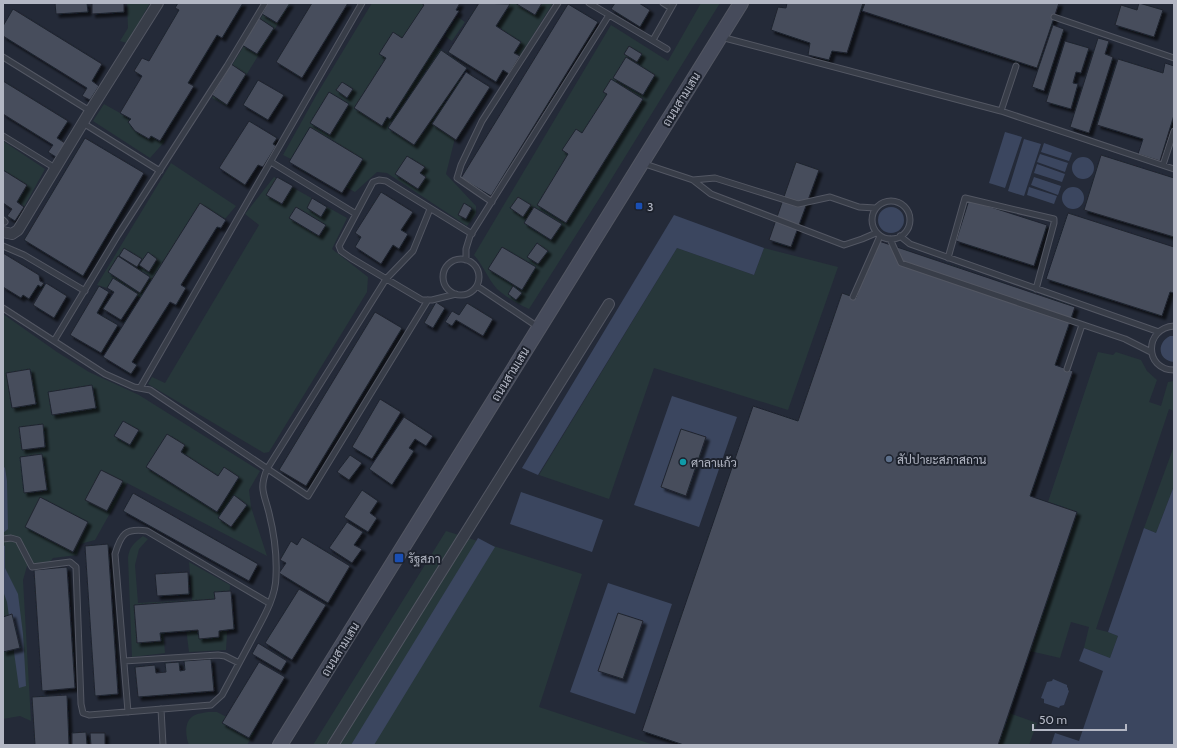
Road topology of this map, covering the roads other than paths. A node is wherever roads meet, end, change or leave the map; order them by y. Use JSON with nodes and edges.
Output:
{"nodes":[{"id":1,"x":158,"y":3,"type":"edge"},
{"id":2,"x":265,"y":3,"type":"edge"},
{"id":3,"x":362,"y":3,"type":"edge"},
{"id":4,"x":558,"y":3,"type":"edge"},
{"id":5,"x":589,"y":3,"type":"edge"},
{"id":6,"x":663,"y":3,"type":"edge"},
{"id":7,"x":741,"y":3,"type":"edge"},
{"id":8,"x":673,"y":6,"type":"edge"},
{"id":9,"x":609,"y":15,"type":"junction"},
{"id":10,"x":1054,"y":17,"type":"dead end"},
{"id":11,"x":720,"y":36,"type":"junction"},
{"id":12,"x":652,"y":40,"type":"junction"},
{"id":13,"x":667,"y":49,"type":"dead end"},
{"id":14,"x":3,"y":57,"type":"edge"},
{"id":15,"x":1174,"y":58,"type":"edge"},
{"id":16,"x":1016,"y":66,"type":"dead end"},
{"id":17,"x":90,"y":111,"type":"junction"},
{"id":18,"x":1001,"y":112,"type":"junction"},
{"id":19,"x":83,"y":123,"type":"junction"},
{"id":20,"x":1174,"y":131,"type":"edge"},
{"id":21,"x":3,"y":136,"type":"edge"},
{"id":22,"x":271,"y":162,"type":"junction"},
{"id":23,"x":642,"y":162,"type":"junction"},
{"id":24,"x":1163,"y":165,"type":"junction"},
{"id":25,"x":55,"y":168,"type":"junction"},
{"id":26,"x":1174,"y":169,"type":"edge"},
{"id":27,"x":160,"y":171,"type":"junction"},
{"id":28,"x":693,"y":180,"type":"junction"},
{"id":29,"x":492,"y":202,"type":"junction"},
{"id":30,"x":875,"y":208,"type":"junction"},
{"id":31,"x":430,"y":209,"type":"junction"},
{"id":32,"x":356,"y":214,"type":"junction"},
{"id":33,"x":3,"y":232,"type":"edge"},
{"id":34,"x":472,"y":234,"type":"junction"},
{"id":35,"x":878,"y":234,"type":"junction"},
{"id":36,"x":900,"y":236,"type":"junction"},
{"id":37,"x":890,"y":239,"type":"junction"},
{"id":38,"x":3,"y":246,"type":"edge"},
{"id":39,"x":948,"y":258,"type":"junction"},
{"id":40,"x":466,"y":260,"type":"junction"},
{"id":41,"x":386,"y":278,"type":"junction"},
{"id":42,"x":477,"y":286,"type":"junction"},
{"id":43,"x":1036,"y":289,"type":"junction"},
{"id":44,"x":85,"y":291,"type":"junction"},
{"id":45,"x":456,"y":294,"type":"junction"},
{"id":46,"x":853,"y":297,"type":"dead end"},
{"id":47,"x":428,"y":300,"type":"junction"},
{"id":48,"x":609,"y":304,"type":"dead end"},
{"id":49,"x":3,"y":308,"type":"edge"},
{"id":50,"x":1082,"y":325,"type":"junction"},
{"id":51,"x":1174,"y":326,"type":"edge"},
{"id":52,"x":539,"y":328,"type":"junction"},
{"id":53,"x":1159,"y":332,"type":"junction"},
{"id":54,"x":54,"y":341,"type":"junction"},
{"id":55,"x":1151,"y":352,"type":"junction"},
{"id":56,"x":1067,"y":369,"type":"dead end"},
{"id":57,"x":1174,"y":370,"type":"edge"},
{"id":58,"x":140,"y":388,"type":"junction"},
{"id":59,"x":267,"y":469,"type":"junction"},
{"id":60,"x":3,"y":539,"type":"edge"},
{"id":61,"x":269,"y":603,"type":"junction"},
{"id":62,"x":124,"y":661,"type":"junction"},
{"id":63,"x":239,"y":663,"type":"junction"},
{"id":64,"x":161,"y":709,"type":"junction"},
{"id":65,"x":128,"y":712,"type":"junction"},
{"id":66,"x":164,"y":745,"type":"edge"},
{"id":67,"x":280,"y":745,"type":"edge"},
{"id":68,"x":333,"y":745,"type":"edge"}],
"edges":[{"from":1,"to":17,"type":"street"},
{"from":2,"to":27,"type":"lane"},
{"from":3,"to":22,"type":"lane"},
{"from":4,"to":29,"type":"lane"},
{"from":5,"to":9,"type":"lane"},
{"from":6,"to":8,"type":"lane"},
{"from":7,"to":11,"type":"main road","name":"ถนนสามเสน"},
{"from":8,"to":12,"type":"lane"},
{"from":9,"to":12,"type":"lane"},
{"from":9,"to":29,"type":"lane"},
{"from":10,"to":15,"type":"lane"},
{"from":11,"to":18,"type":"lane"},
{"from":11,"to":23,"type":"main road","name":"ถนนสามเสน"},
{"from":12,"to":13,"type":"lane"},
{"from":14,"to":17,"type":"lane"},
{"from":16,"to":18,"type":"lane"},
{"from":17,"to":19,"type":"street"},
{"from":18,"to":24,"type":"lane"},
{"from":19,"to":25,"type":"street"},
{"from":19,"to":27,"type":"lane"},
{"from":20,"to":24,"type":"lane"},
{"from":21,"to":25,"type":"lane"},
{"from":22,"to":32,"type":"lane"},
{"from":22,"to":58,"type":"lane"},
{"from":23,"to":28,"type":"lane"},
{"from":23,"to":52,"type":"main road","name":"ถนนสามเสน"},
{"from":24,"to":26,"type":"lane"},
{"from":25,"to":33,"type":"street"},
{"from":27,"to":44,"type":"lane"},
{"from":28,"to":30,"type":"lane"},
{"from":28,"to":35,"type":"lane"},
{"from":29,"to":34,"type":"lane"},
{"from":30,"to":35,"type":"lane"},
{"from":30,"to":36,"type":"lane"},
{"from":31,"to":32,"type":"lane"},
{"from":31,"to":34,"type":"lane"},
{"from":31,"to":41,"type":"lane"},
{"from":32,"to":41,"type":"lane"},
{"from":34,"to":40,"type":"lane"},
{"from":35,"to":37,"type":"lane"},
{"from":35,"to":46,"type":"lane"},
{"from":36,"to":37,"type":"lane"},
{"from":36,"to":39,"type":"lane"},
{"from":37,"to":50,"type":"lane"},
{"from":38,"to":44,"type":"lane"},
{"from":39,"to":43,"type":"lane"},
{"from":39,"to":43,"type":"lane"},
{"from":40,"to":42,"type":"lane"},
{"from":40,"to":45,"type":"lane"},
{"from":41,"to":47,"type":"lane"},
{"from":41,"to":59,"type":"lane"},
{"from":42,"to":45,"type":"lane"},
{"from":42,"to":52,"type":"lane"},
{"from":43,"to":53,"type":"lane"},
{"from":44,"to":54,"type":"lane"},
{"from":45,"to":47,"type":"lane"},
{"from":47,"to":59,"type":"lane"},
{"from":48,"to":68,"type":"street"},
{"from":49,"to":54,"type":"lane"},
{"from":50,"to":55,"type":"lane"},
{"from":50,"to":56,"type":"lane"},
{"from":51,"to":53,"type":"lane"},
{"from":52,"to":67,"type":"main road","name":"ถนนสามเสน"},
{"from":53,"to":55,"type":"lane"},
{"from":54,"to":58,"type":"lane"},
{"from":55,"to":57,"type":"lane"},
{"from":58,"to":59,"type":"lane"},
{"from":59,"to":61,"type":"lane"},
{"from":60,"to":65,"type":"lane"},
{"from":61,"to":62,"type":"lane"},
{"from":61,"to":63,"type":"lane"},
{"from":62,"to":63,"type":"lane"},
{"from":62,"to":65,"type":"lane"},
{"from":63,"to":64,"type":"lane"},
{"from":64,"to":65,"type":"lane"},
{"from":64,"to":66,"type":"lane"}]}
